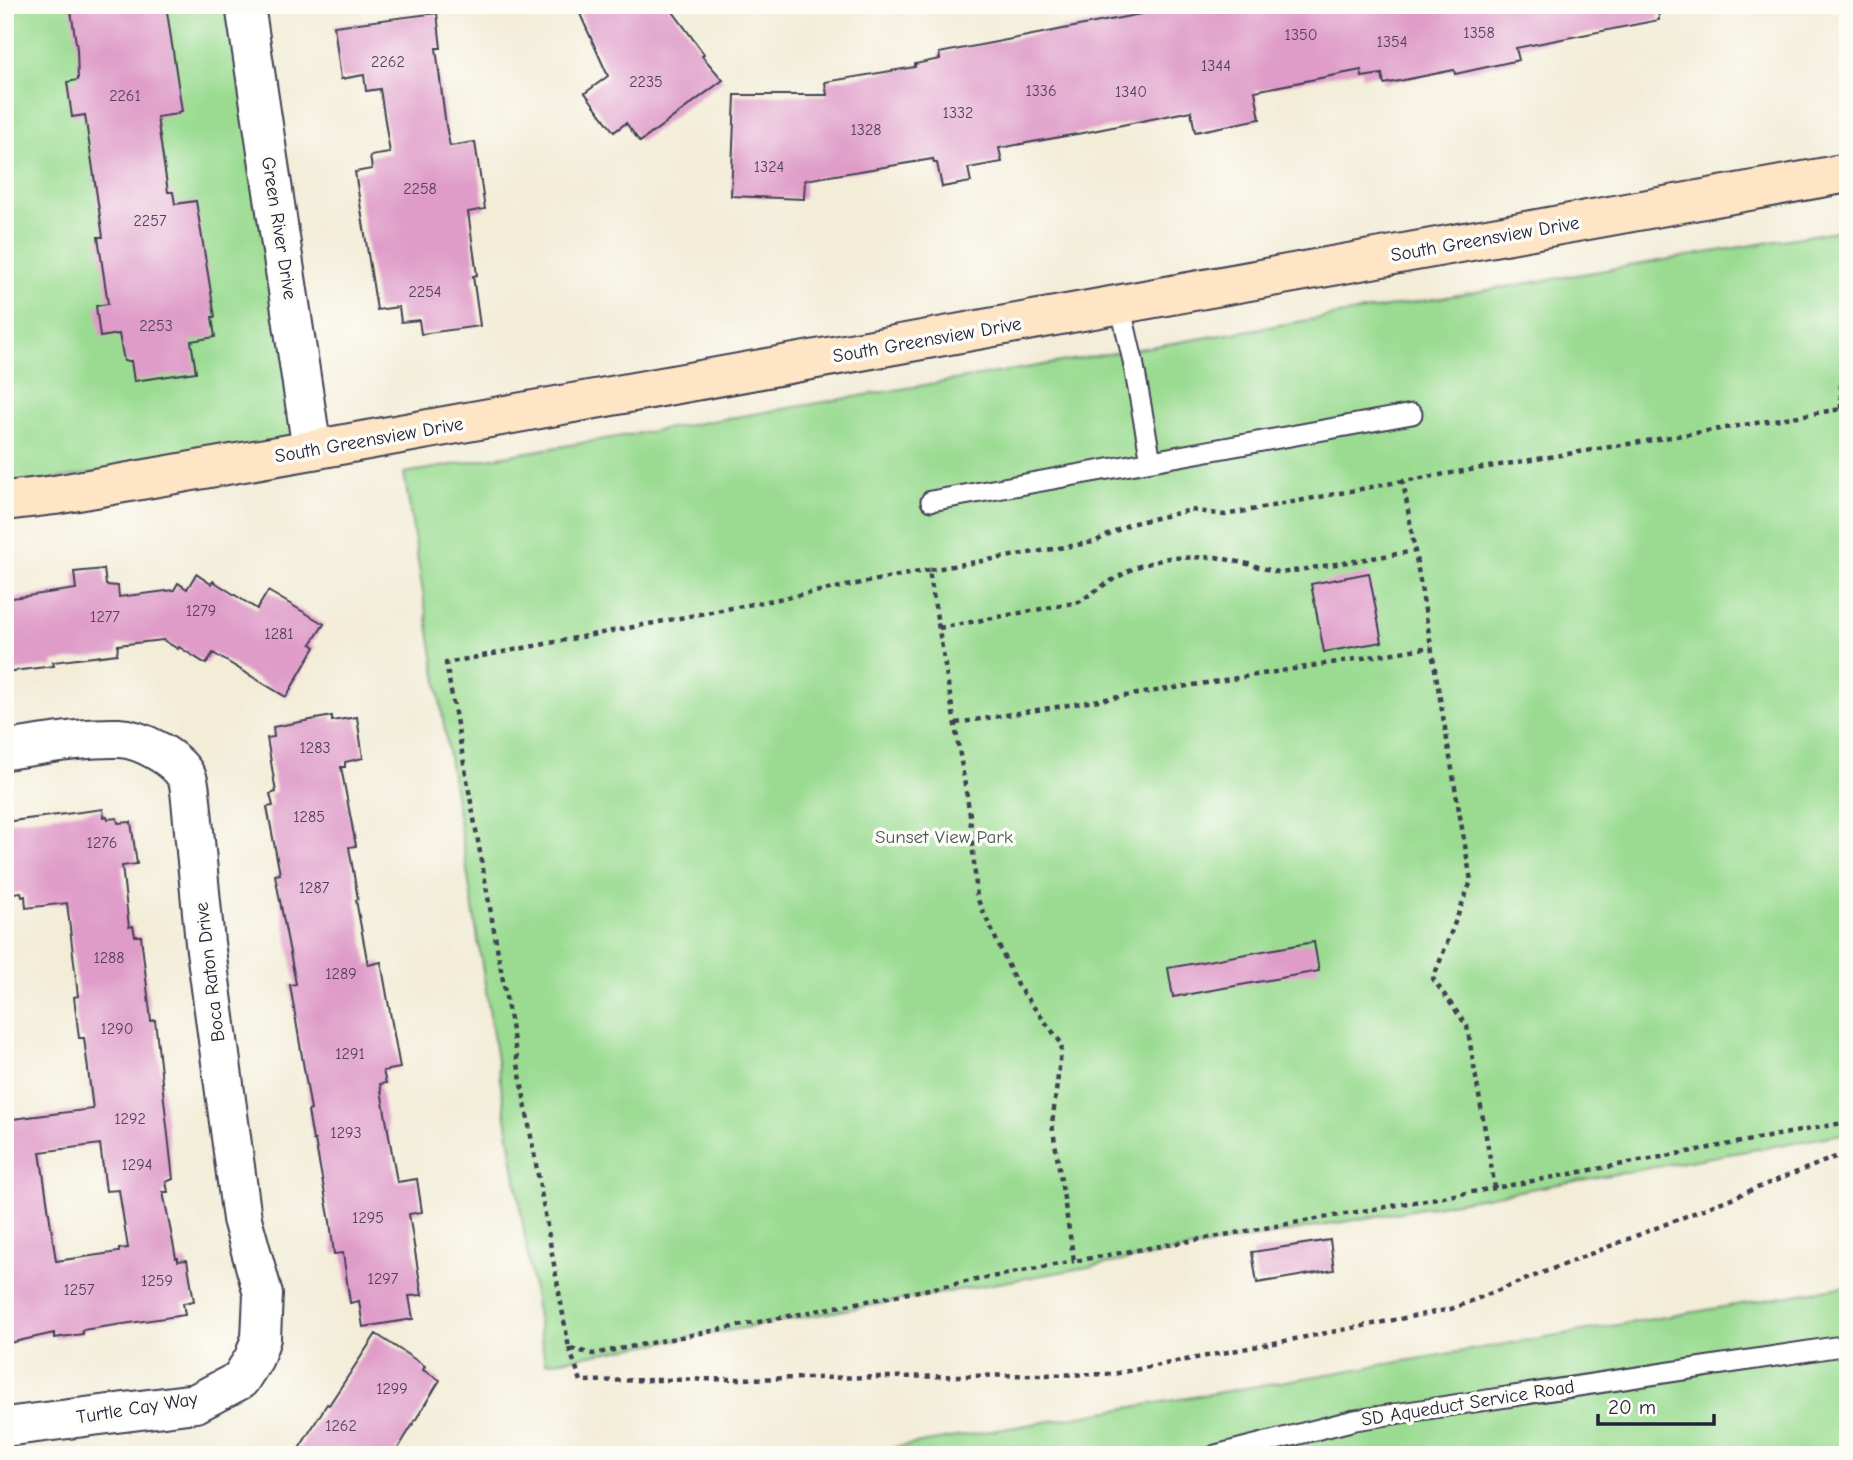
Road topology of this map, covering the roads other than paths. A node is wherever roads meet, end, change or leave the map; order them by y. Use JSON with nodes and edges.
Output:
{"nodes":[{"id":1,"x":245,"y":5,"type":"edge"},
{"id":2,"x":1848,"y":173,"type":"edge"},
{"id":3,"x":1120,"y":305,"type":"junction"},
{"id":4,"x":1412,"y":414,"type":"dead end"},
{"id":5,"x":312,"y":450,"type":"junction"},
{"id":6,"x":1151,"y":461,"type":"junction"},
{"id":7,"x":5,"y":500,"type":"edge"},
{"id":8,"x":930,"y":501,"type":"dead end"},
{"id":9,"x":5,"y":750,"type":"edge"},
{"id":10,"x":1848,"y":1345,"type":"edge"},
{"id":11,"x":254,"y":1358,"type":"joint"},
{"id":12,"x":5,"y":1427,"type":"edge"},
{"id":13,"x":1216,"y":1455,"type":"edge"}],
"edges":[{"from":1,"to":5,"type":"street","name":"Green River Drive"},
{"from":2,"to":3,"type":"street","name":"South Greensview Drive"},
{"from":3,"to":5,"type":"street","name":"South Greensview Drive"},
{"from":3,"to":6,"type":"lane"},
{"from":4,"to":6,"type":"lane"},
{"from":5,"to":7,"type":"street","name":"South Greensview Drive"},
{"from":6,"to":8,"type":"lane"},
{"from":9,"to":11,"type":"street","name":"Boca Raton Drive"},
{"from":10,"to":13,"type":"lane","name":"SD Aqueduct Service Road"},
{"from":11,"to":12,"type":"street","name":"Turtle Cay Way"}]}
